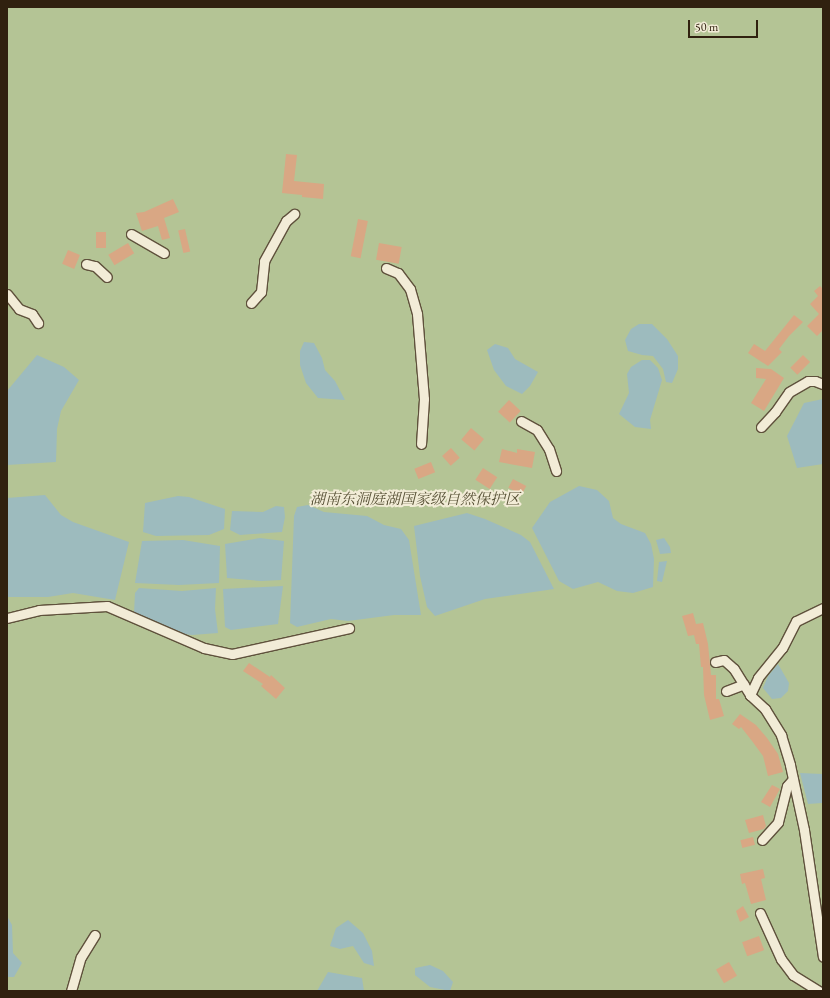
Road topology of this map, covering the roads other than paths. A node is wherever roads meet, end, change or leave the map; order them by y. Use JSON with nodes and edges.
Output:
{"nodes":[{"id":1,"x":294,"y":214,"type":"dead end"},
{"id":2,"x":131,"y":234,"type":"dead end"},
{"id":3,"x":164,"y":253,"type":"dead end"},
{"id":4,"x":95,"y":256,"type":"dead end"},
{"id":5,"x":386,"y":268,"type":"dead end"},
{"id":6,"x":107,"y":277,"type":"dead end"},
{"id":7,"x":7,"y":294,"type":"edge"},
{"id":8,"x":251,"y":303,"type":"dead end"},
{"id":9,"x":38,"y":323,"type":"dead end"},
{"id":10,"x":823,"y":384,"type":"edge"},
{"id":11,"x":521,"y":421,"type":"dead end"},
{"id":12,"x":761,"y":427,"type":"dead end"},
{"id":13,"x":421,"y":444,"type":"dead end"},
{"id":14,"x":556,"y":471,"type":"dead end"},
{"id":15,"x":823,"y":608,"type":"edge"},
{"id":16,"x":7,"y":618,"type":"edge"},
{"id":17,"x":349,"y":628,"type":"dead end"},
{"id":18,"x":715,"y":662,"type":"dead end"},
{"id":19,"x":744,"y":684,"type":"junction"},
{"id":20,"x":726,"y":691,"type":"dead end"},
{"id":21,"x":750,"y":695,"type":"junction"},
{"id":22,"x":793,"y":778,"type":"junction"},
{"id":23,"x":762,"y":840,"type":"dead end"},
{"id":24,"x":760,"y":913,"type":"dead end"},
{"id":25,"x":95,"y":935,"type":"dead end"},
{"id":26,"x":823,"y":957,"type":"edge"},
{"id":27,"x":71,"y":991,"type":"edge"},
{"id":28,"x":819,"y":991,"type":"edge"}],
"edges":[{"from":1,"to":8,"type":"street"},
{"from":2,"to":3,"type":"street"},
{"from":4,"to":6,"type":"street"},
{"from":5,"to":13,"type":"street"},
{"from":7,"to":9,"type":"street"},
{"from":10,"to":12,"type":"street"},
{"from":11,"to":14,"type":"street"},
{"from":15,"to":21,"type":"street"},
{"from":16,"to":17,"type":"street"},
{"from":18,"to":19,"type":"street"},
{"from":19,"to":20,"type":"street"},
{"from":19,"to":21,"type":"street"},
{"from":21,"to":22,"type":"street"},
{"from":22,"to":23,"type":"street"},
{"from":22,"to":26,"type":"street"},
{"from":24,"to":28,"type":"street"},
{"from":25,"to":27,"type":"street"}]}
